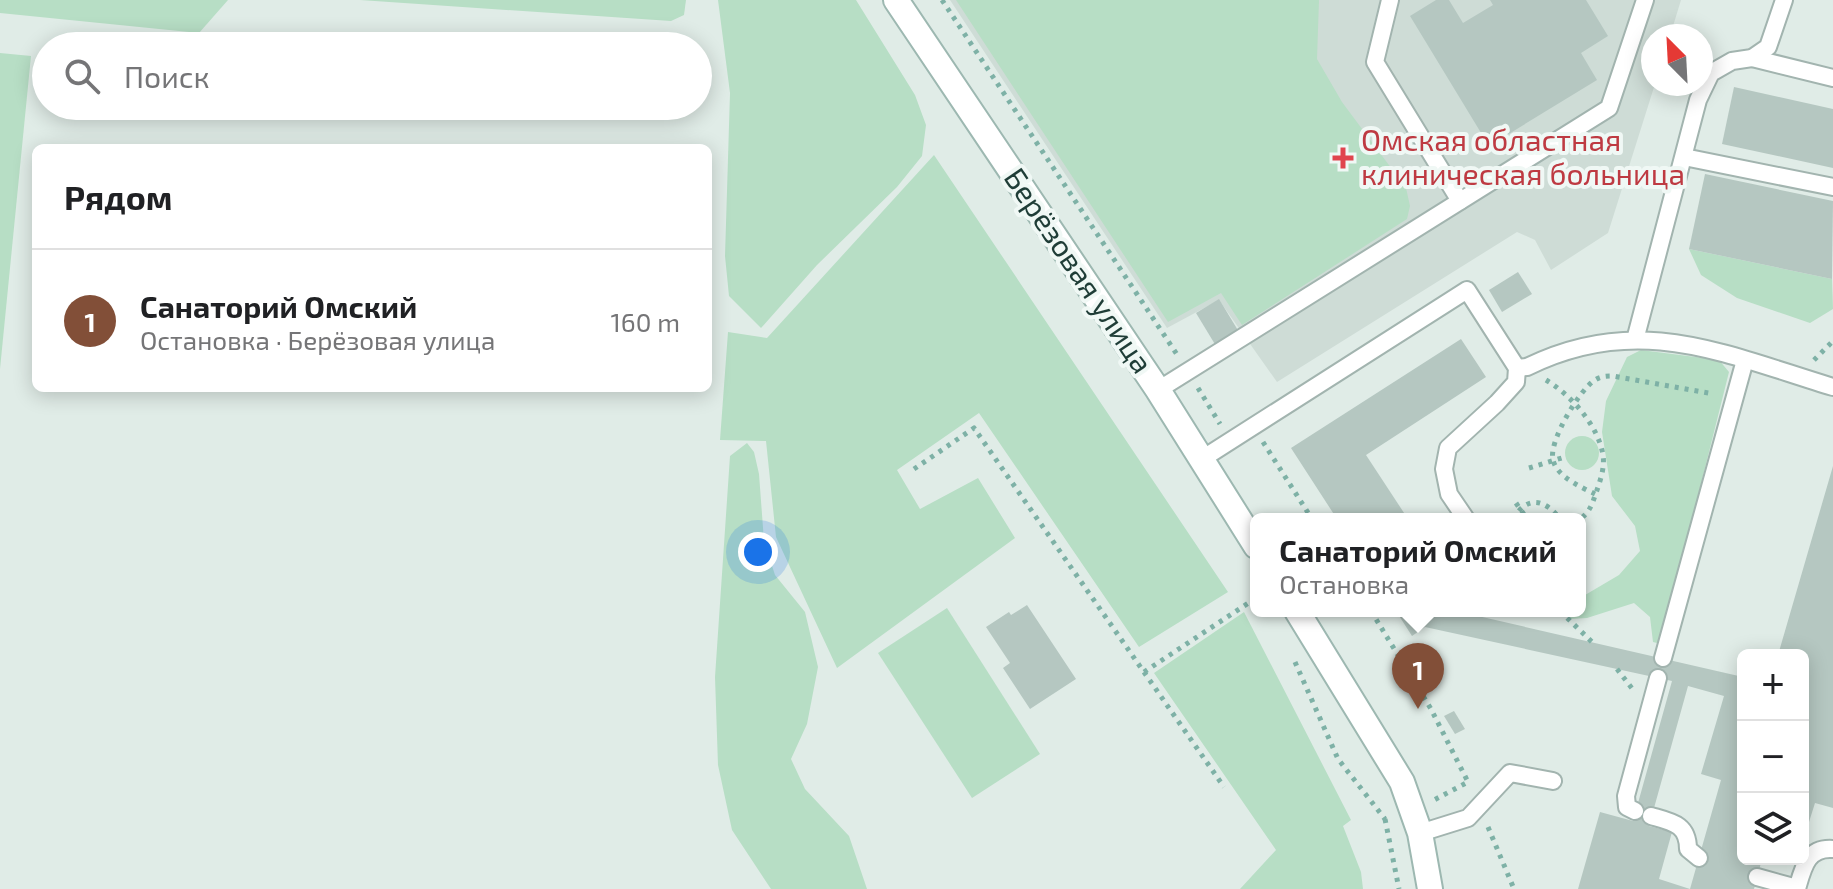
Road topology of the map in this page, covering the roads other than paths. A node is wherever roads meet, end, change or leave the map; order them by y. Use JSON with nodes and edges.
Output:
{"nodes":[{"id":1,"x":896,"y":0,"type":"edge"},
{"id":2,"x":1390,"y":0,"type":"edge"},
{"id":3,"x":1645,"y":0,"type":"edge"},
{"id":4,"x":1784,"y":0,"type":"edge"},
{"id":5,"x":1752,"y":58,"type":"junction"},
{"id":6,"x":1833,"y":78,"type":"edge"},
{"id":7,"x":1684,"y":157,"type":"junction"},
{"id":8,"x":1833,"y":187,"type":"edge"},
{"id":9,"x":1460,"y":201,"type":"junction"},
{"id":10,"x":1635,"y":340,"type":"junction"},
{"id":11,"x":1745,"y":360,"type":"junction"},
{"id":12,"x":1522,"y":368,"type":"junction"},
{"id":13,"x":1833,"y":387,"type":"edge"},
{"id":14,"x":1158,"y":390,"type":"junction"},
{"id":15,"x":1202,"y":459,"type":"junction"},
{"id":16,"x":1462,"y":513,"type":"edge"},
{"id":17,"x":1250,"y":536,"type":"edge"},
{"id":18,"x":1301,"y":617,"type":"edge"},
{"id":19,"x":1663,"y":658,"type":"dead end"},
{"id":20,"x":1658,"y":678,"type":"dead end"},
{"id":21,"x":1553,"y":781,"type":"dead end"},
{"id":22,"x":1420,"y":833,"type":"junction"},
{"id":23,"x":1833,"y":849,"type":"edge"},
{"id":24,"x":1699,"y":858,"type":"dead end"},
{"id":25,"x":1757,"y":877,"type":"dead end"},
{"id":26,"x":1430,"y":889,"type":"edge"},
{"id":27,"x":1797,"y":889,"type":"edge"}],
"edges":[{"from":1,"to":14,"type":"main road","name":"Берёзовая улица"},
{"from":2,"to":9,"type":"lane"},
{"from":3,"to":9,"type":"lane"},
{"from":4,"to":5,"type":"lane"},
{"from":5,"to":6,"type":"lane"},
{"from":5,"to":7,"type":"lane"},
{"from":7,"to":8,"type":"lane"},
{"from":7,"to":10,"type":"lane"},
{"from":9,"to":14,"type":"lane"},
{"from":10,"to":11,"type":"lane"},
{"from":10,"to":12,"type":"lane"},
{"from":11,"to":13,"type":"lane"},
{"from":11,"to":19,"type":"lane"},
{"from":12,"to":15,"type":"lane"},
{"from":12,"to":16,"type":"lane"},
{"from":14,"to":15,"type":"main road","name":"Берёзовая улица"},
{"from":15,"to":17,"type":"main road","name":"Берёзовая улица"},
{"from":18,"to":22,"type":"main road"},
{"from":20,"to":24,"type":"lane"},
{"from":21,"to":22,"type":"lane"},
{"from":22,"to":26,"type":"main road"},
{"from":23,"to":27,"type":"lane"},
{"from":25,"to":27,"type":"lane"}]}
